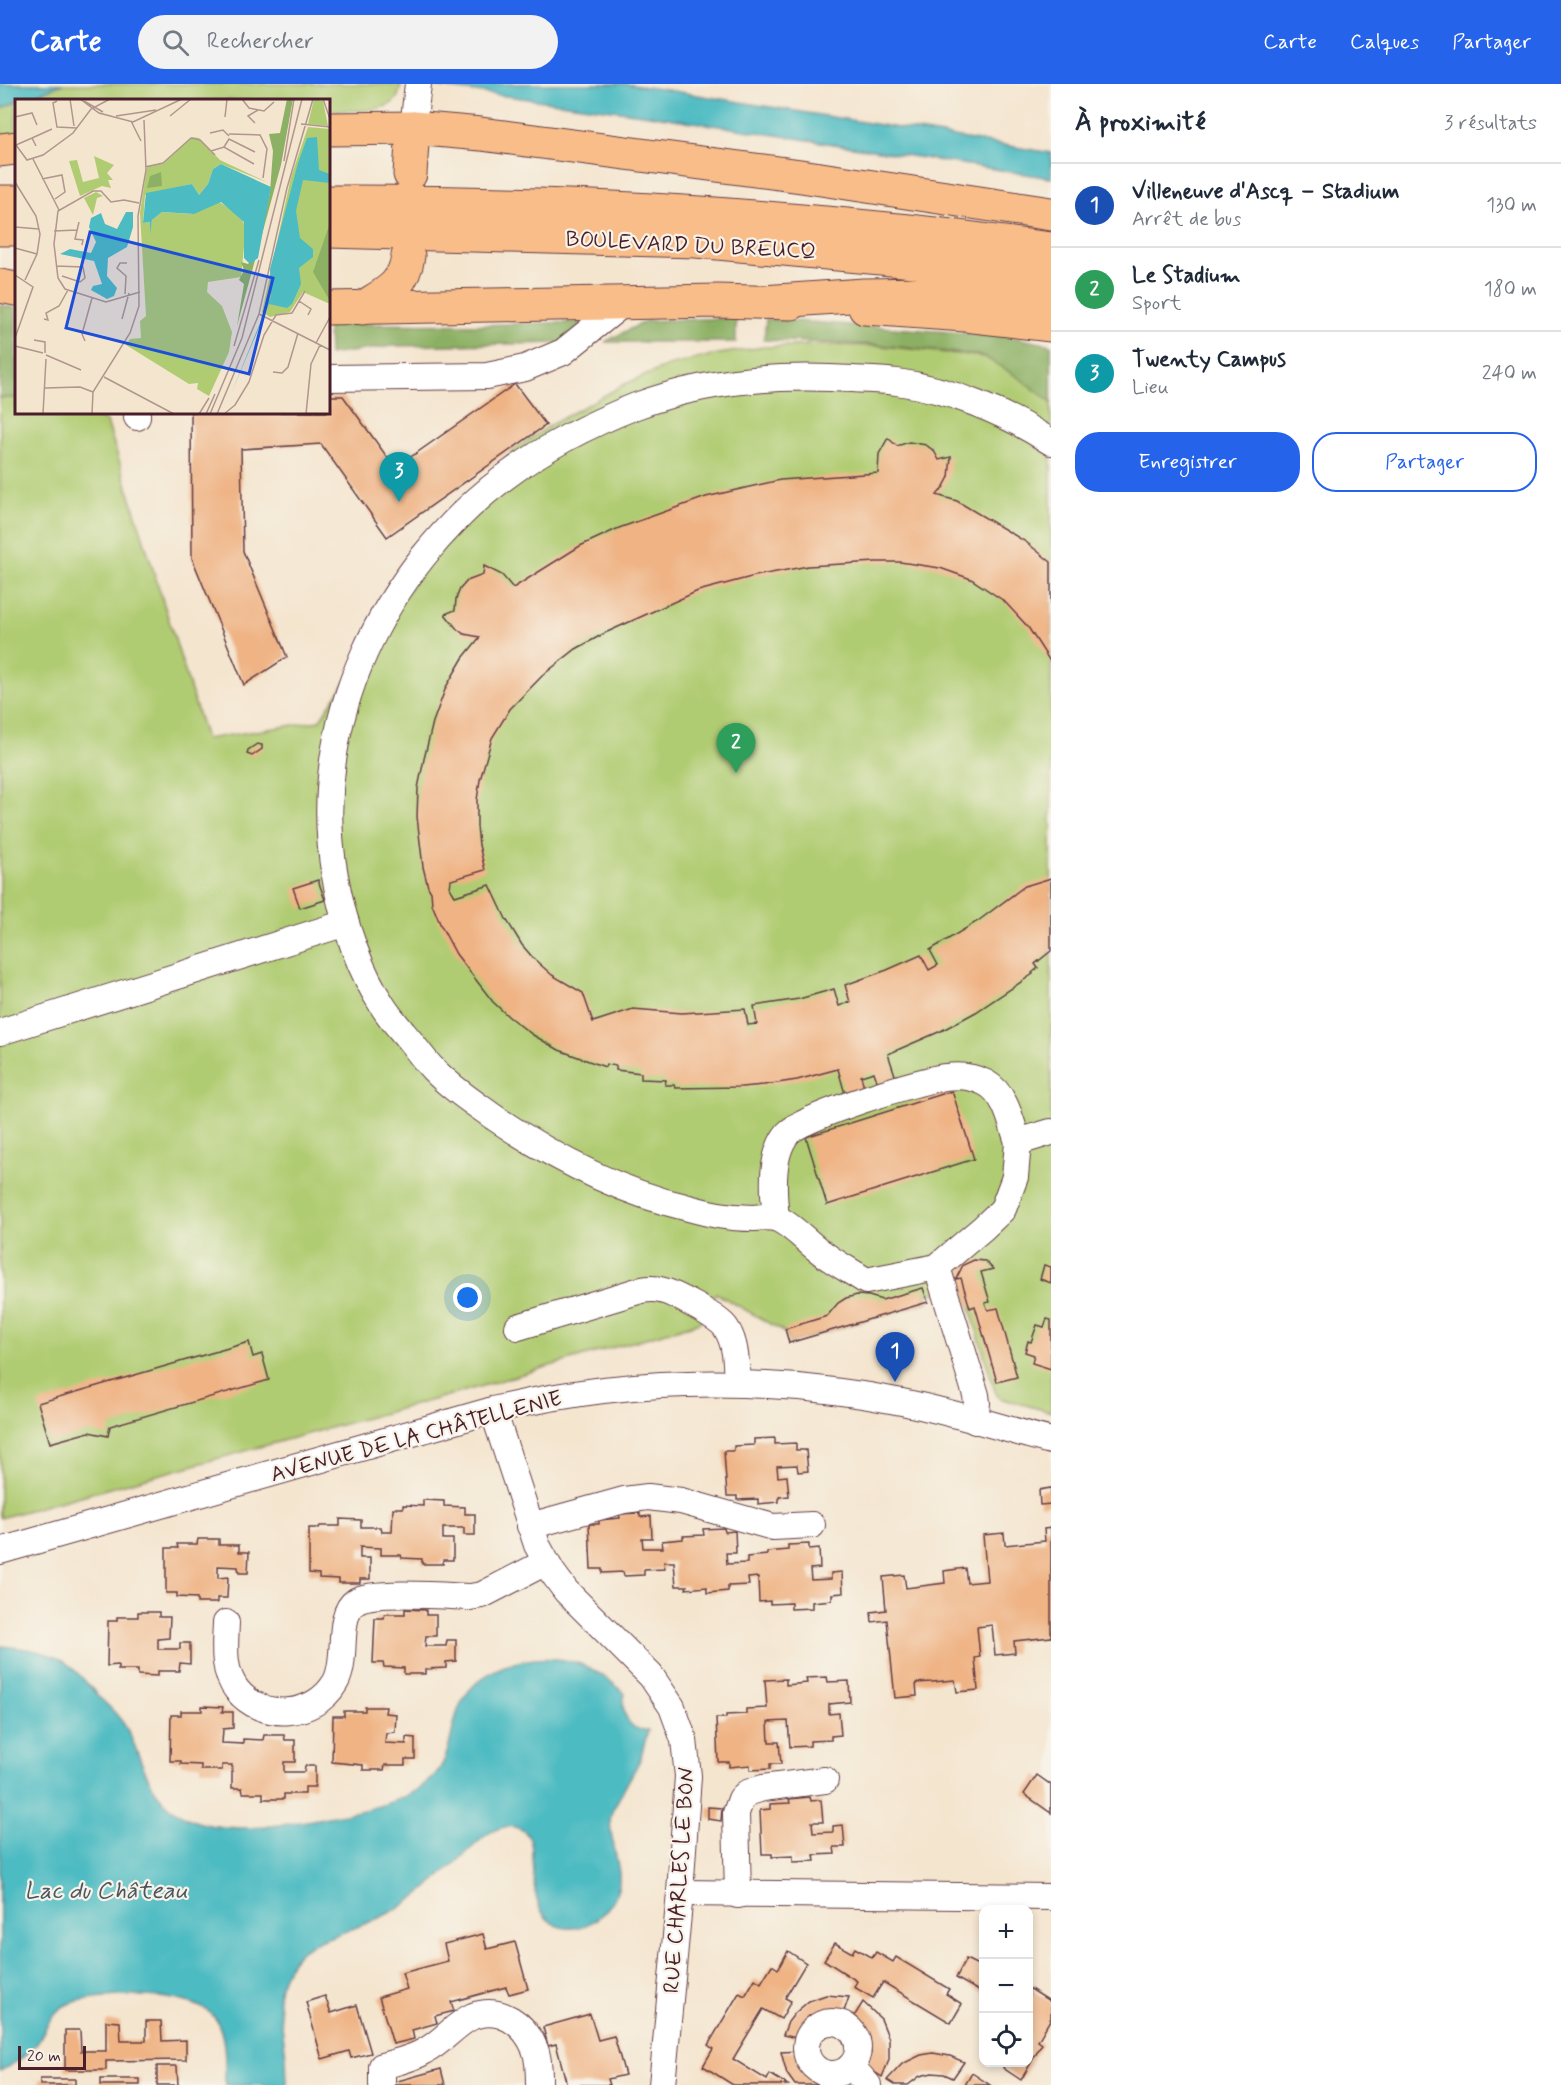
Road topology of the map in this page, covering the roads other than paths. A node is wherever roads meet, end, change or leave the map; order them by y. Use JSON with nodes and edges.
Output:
{"nodes":[{"id":1,"x":418,"y":86,"type":"edge"},
{"id":2,"x":413,"y":128,"type":"junction"},
{"id":3,"x":330,"y":129,"type":"edge"},
{"id":4,"x":15,"y":148,"type":"edge"},
{"id":5,"x":0,"y":150,"type":"edge"},
{"id":6,"x":410,"y":174,"type":"dead end"},
{"id":7,"x":330,"y":202,"type":"edge"},
{"id":8,"x":1051,"y":214,"type":"edge"},
{"id":9,"x":330,"y":231,"type":"edge"},
{"id":10,"x":1051,"y":249,"type":"edge"},
{"id":11,"x":408,"y":256,"type":"dead end"},
{"id":12,"x":1051,"y":279,"type":"edge"},
{"id":13,"x":0,"y":286,"type":"edge"},
{"id":14,"x":15,"y":289,"type":"edge"},
{"id":15,"x":1051,"y":299,"type":"edge"},
{"id":16,"x":625,"y":302,"type":"junction"},
{"id":17,"x":763,"y":302,"type":"junction"},
{"id":18,"x":330,"y":308,"type":"edge"},
{"id":19,"x":362,"y":308,"type":"junction"},
{"id":20,"x":1051,"y":325,"type":"edge"},
{"id":21,"x":330,"y":378,"type":"edge"},
{"id":22,"x":1051,"y":442,"type":"edge"},
{"id":23,"x":346,"y":923,"type":"junction"},
{"id":24,"x":0,"y":1032,"type":"edge"},
{"id":25,"x":1051,"y":1132,"type":"edge"},
{"id":26,"x":1018,"y":1142,"type":"junction"},
{"id":27,"x":776,"y":1217,"type":"junction"},
{"id":28,"x":937,"y":1267,"type":"junction"},
{"id":29,"x":518,"y":1327,"type":"dead end"},
{"id":30,"x":736,"y":1383,"type":"junction"},
{"id":31,"x":493,"y":1410,"type":"junction"},
{"id":32,"x":975,"y":1421,"type":"junction"},
{"id":33,"x":1051,"y":1441,"type":"edge"},
{"id":34,"x":812,"y":1525,"type":"dead end"},
{"id":35,"x":530,"y":1526,"type":"junction"},
{"id":36,"x":0,"y":1551,"type":"edge"},
{"id":37,"x":546,"y":1562,"type":"junction"},
{"id":38,"x":226,"y":1623,"type":"dead end"},
{"id":39,"x":825,"y":1780,"type":"dead end"},
{"id":40,"x":680,"y":1893,"type":"junction"},
{"id":41,"x":738,"y":1895,"type":"junction"},
{"id":42,"x":1051,"y":1897,"type":"edge"},
{"id":43,"x":382,"y":2085,"type":"edge"},
{"id":44,"x":539,"y":2085,"type":"edge"},
{"id":45,"x":662,"y":2085,"type":"edge"}],
"edges":[{"from":1,"to":2,"type":"street"},
{"from":2,"to":3,"type":"main road"},
{"from":2,"to":6,"type":"main road"},
{"from":2,"to":8,"type":"main road"},
{"from":4,"to":5,"type":"main road"},
{"from":7,"to":10,"type":"main road","name":"BOULEVARD DU BREUCQ"},
{"from":9,"to":12,"type":"main road","name":"BOULEVARD DU BREUCQ"},
{"from":11,"to":19,"type":"main road"},
{"from":13,"to":14,"type":"main road"},
{"from":15,"to":17,"type":"main road"},
{"from":16,"to":17,"type":"main road"},
{"from":16,"to":19,"type":"main road"},
{"from":16,"to":21,"type":"street"},
{"from":17,"to":20,"type":"main road"},
{"from":18,"to":19,"type":"main road"},
{"from":22,"to":23,"type":"street"},
{"from":23,"to":24,"type":"street"},
{"from":23,"to":27,"type":"street"},
{"from":25,"to":26,"type":"street"},
{"from":26,"to":27,"type":"street"},
{"from":26,"to":28,"type":"street"},
{"from":27,"to":28,"type":"street"},
{"from":28,"to":32,"type":"street"},
{"from":29,"to":30,"type":"street"},
{"from":30,"to":31,"type":"street","name":"AVENUE DE LA CHÂTELLENIE"},
{"from":30,"to":32,"type":"street","name":"AVENUE DE LA CHÂTELLENIE"},
{"from":31,"to":35,"type":"street","name":"RUE CHARLES LE BON"},
{"from":31,"to":36,"type":"street","name":"AVENUE DE LA CHÂTELLENIE"},
{"from":32,"to":33,"type":"street","name":"AVENUE DE LA CHÂTELLENIE"},
{"from":34,"to":35,"type":"street"},
{"from":35,"to":37,"type":"street","name":"RUE CHARLES LE BON"},
{"from":37,"to":38,"type":"street"},
{"from":37,"to":40,"type":"street","name":"RUE CHARLES LE BON"},
{"from":39,"to":41,"type":"street"},
{"from":40,"to":41,"type":"street"},
{"from":40,"to":45,"type":"street","name":"RUE CHARLES LE BON"},
{"from":41,"to":42,"type":"street"},
{"from":43,"to":44,"type":"street"}]}
